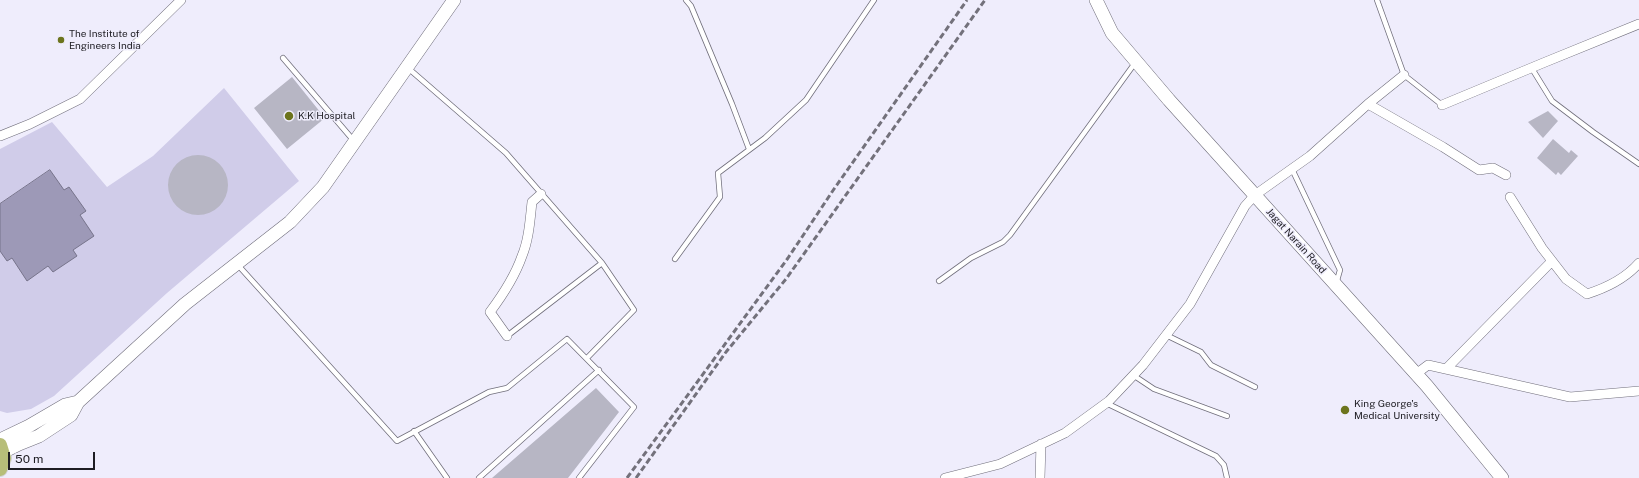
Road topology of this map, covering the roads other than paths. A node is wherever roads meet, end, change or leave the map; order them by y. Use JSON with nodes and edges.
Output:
{"nodes":[{"id":1,"x":181,"y":0,"type":"edge"},
{"id":2,"x":454,"y":0,"type":"edge"},
{"id":3,"x":686,"y":0,"type":"edge"},
{"id":4,"x":874,"y":0,"type":"edge"},
{"id":5,"x":1096,"y":0,"type":"edge"},
{"id":6,"x":1377,"y":0,"type":"edge"},
{"id":7,"x":1639,"y":24,"type":"edge"},
{"id":8,"x":283,"y":58,"type":"dead end"},
{"id":9,"x":1136,"y":61,"type":"junction"},
{"id":10,"x":1531,"y":67,"type":"junction"},
{"id":11,"x":408,"y":68,"type":"junction"},
{"id":12,"x":1404,"y":75,"type":"junction"},
{"id":13,"x":1368,"y":104,"type":"junction"},
{"id":14,"x":1442,"y":106,"type":"joint"},
{"id":15,"x":0,"y":136,"type":"edge"},
{"id":16,"x":355,"y":142,"type":"junction"},
{"id":17,"x":749,"y":149,"type":"junction"},
{"id":18,"x":1639,"y":164,"type":"edge"},
{"id":19,"x":1292,"y":169,"type":"junction"},
{"id":20,"x":1506,"y":175,"type":"dead end"},
{"id":21,"x":541,"y":194,"type":"junction"},
{"id":22,"x":1255,"y":195,"type":"junction"},
{"id":23,"x":1510,"y":197,"type":"dead end"},
{"id":24,"x":675,"y":259,"type":"dead end"},
{"id":25,"x":1552,"y":261,"type":"junction"},
{"id":26,"x":602,"y":263,"type":"junction"},
{"id":27,"x":1639,"y":263,"type":"edge"},
{"id":28,"x":237,"y":264,"type":"junction"},
{"id":29,"x":939,"y":281,"type":"dead end"},
{"id":30,"x":1336,"y":285,"type":"junction"},
{"id":31,"x":1166,"y":335,"type":"junction"},
{"id":32,"x":507,"y":336,"type":"joint"},
{"id":33,"x":586,"y":358,"type":"junction"},
{"id":34,"x":1446,"y":369,"type":"junction"},
{"id":35,"x":599,"y":370,"type":"junction"},
{"id":36,"x":1416,"y":374,"type":"junction"},
{"id":37,"x":1133,"y":375,"type":"junction"},
{"id":38,"x":1255,"y":387,"type":"dead end"},
{"id":39,"x":1639,"y":391,"type":"edge"},
{"id":40,"x":1106,"y":403,"type":"junction"},
{"id":41,"x":1226,"y":416,"type":"dead end"},
{"id":42,"x":414,"y":431,"type":"junction"},
{"id":43,"x":1041,"y":444,"type":"junction"},
{"id":44,"x":1,"y":446,"type":"edge"},
{"id":45,"x":0,"y":469,"type":"edge"},
{"id":46,"x":448,"y":478,"type":"edge"},
{"id":47,"x":479,"y":478,"type":"edge"},
{"id":48,"x":579,"y":478,"type":"edge"},
{"id":49,"x":946,"y":478,"type":"edge"},
{"id":50,"x":1040,"y":478,"type":"edge"},
{"id":51,"x":1227,"y":478,"type":"edge"},
{"id":52,"x":1502,"y":478,"type":"edge"}],
"edges":[{"from":1,"to":15,"type":"street"},
{"from":2,"to":11,"type":"street"},
{"from":3,"to":17,"type":"lane"},
{"from":4,"to":17,"type":"lane"},
{"from":5,"to":9,"type":"street","name":"Jagat Narain Road"},
{"from":6,"to":12,"type":"lane"},
{"from":7,"to":10,"type":"street"},
{"from":8,"to":16,"type":"lane"},
{"from":9,"to":22,"type":"street","name":"Jagat Narain Road"},
{"from":9,"to":29,"type":"lane"},
{"from":10,"to":14,"type":"street"},
{"from":10,"to":18,"type":"lane"},
{"from":11,"to":16,"type":"street"},
{"from":11,"to":21,"type":"lane"},
{"from":12,"to":13,"type":"street"},
{"from":12,"to":14,"type":"lane"},
{"from":13,"to":19,"type":"street"},
{"from":13,"to":20,"type":"street"},
{"from":16,"to":28,"type":"street"},
{"from":17,"to":24,"type":"lane"},
{"from":19,"to":22,"type":"street"},
{"from":19,"to":30,"type":"lane"},
{"from":21,"to":26,"type":"lane"},
{"from":21,"to":32,"type":"street"},
{"from":22,"to":30,"type":"street","name":"Jagat Narain Road"},
{"from":22,"to":31,"type":"street"},
{"from":23,"to":25,"type":"street"},
{"from":25,"to":27,"type":"street"},
{"from":25,"to":34,"type":"street"},
{"from":26,"to":32,"type":"lane"},
{"from":26,"to":33,"type":"lane"},
{"from":28,"to":42,"type":"lane"},
{"from":28,"to":44,"type":"street"},
{"from":30,"to":36,"type":"street","name":"Jagat Narain Road"},
{"from":31,"to":37,"type":"street"},
{"from":31,"to":38,"type":"lane"},
{"from":33,"to":35,"type":"lane"},
{"from":33,"to":42,"type":"lane"},
{"from":34,"to":36,"type":"street"},
{"from":34,"to":39,"type":"street"},
{"from":35,"to":47,"type":"lane"},
{"from":35,"to":48,"type":"lane"},
{"from":36,"to":52,"type":"street","name":"Jagat Narain Road"},
{"from":37,"to":40,"type":"street"},
{"from":37,"to":41,"type":"lane"},
{"from":40,"to":43,"type":"street"},
{"from":40,"to":51,"type":"lane"},
{"from":42,"to":46,"type":"lane"},
{"from":43,"to":49,"type":"street"},
{"from":43,"to":50,"type":"street"},
{"from":44,"to":45,"type":"main road"}]}
